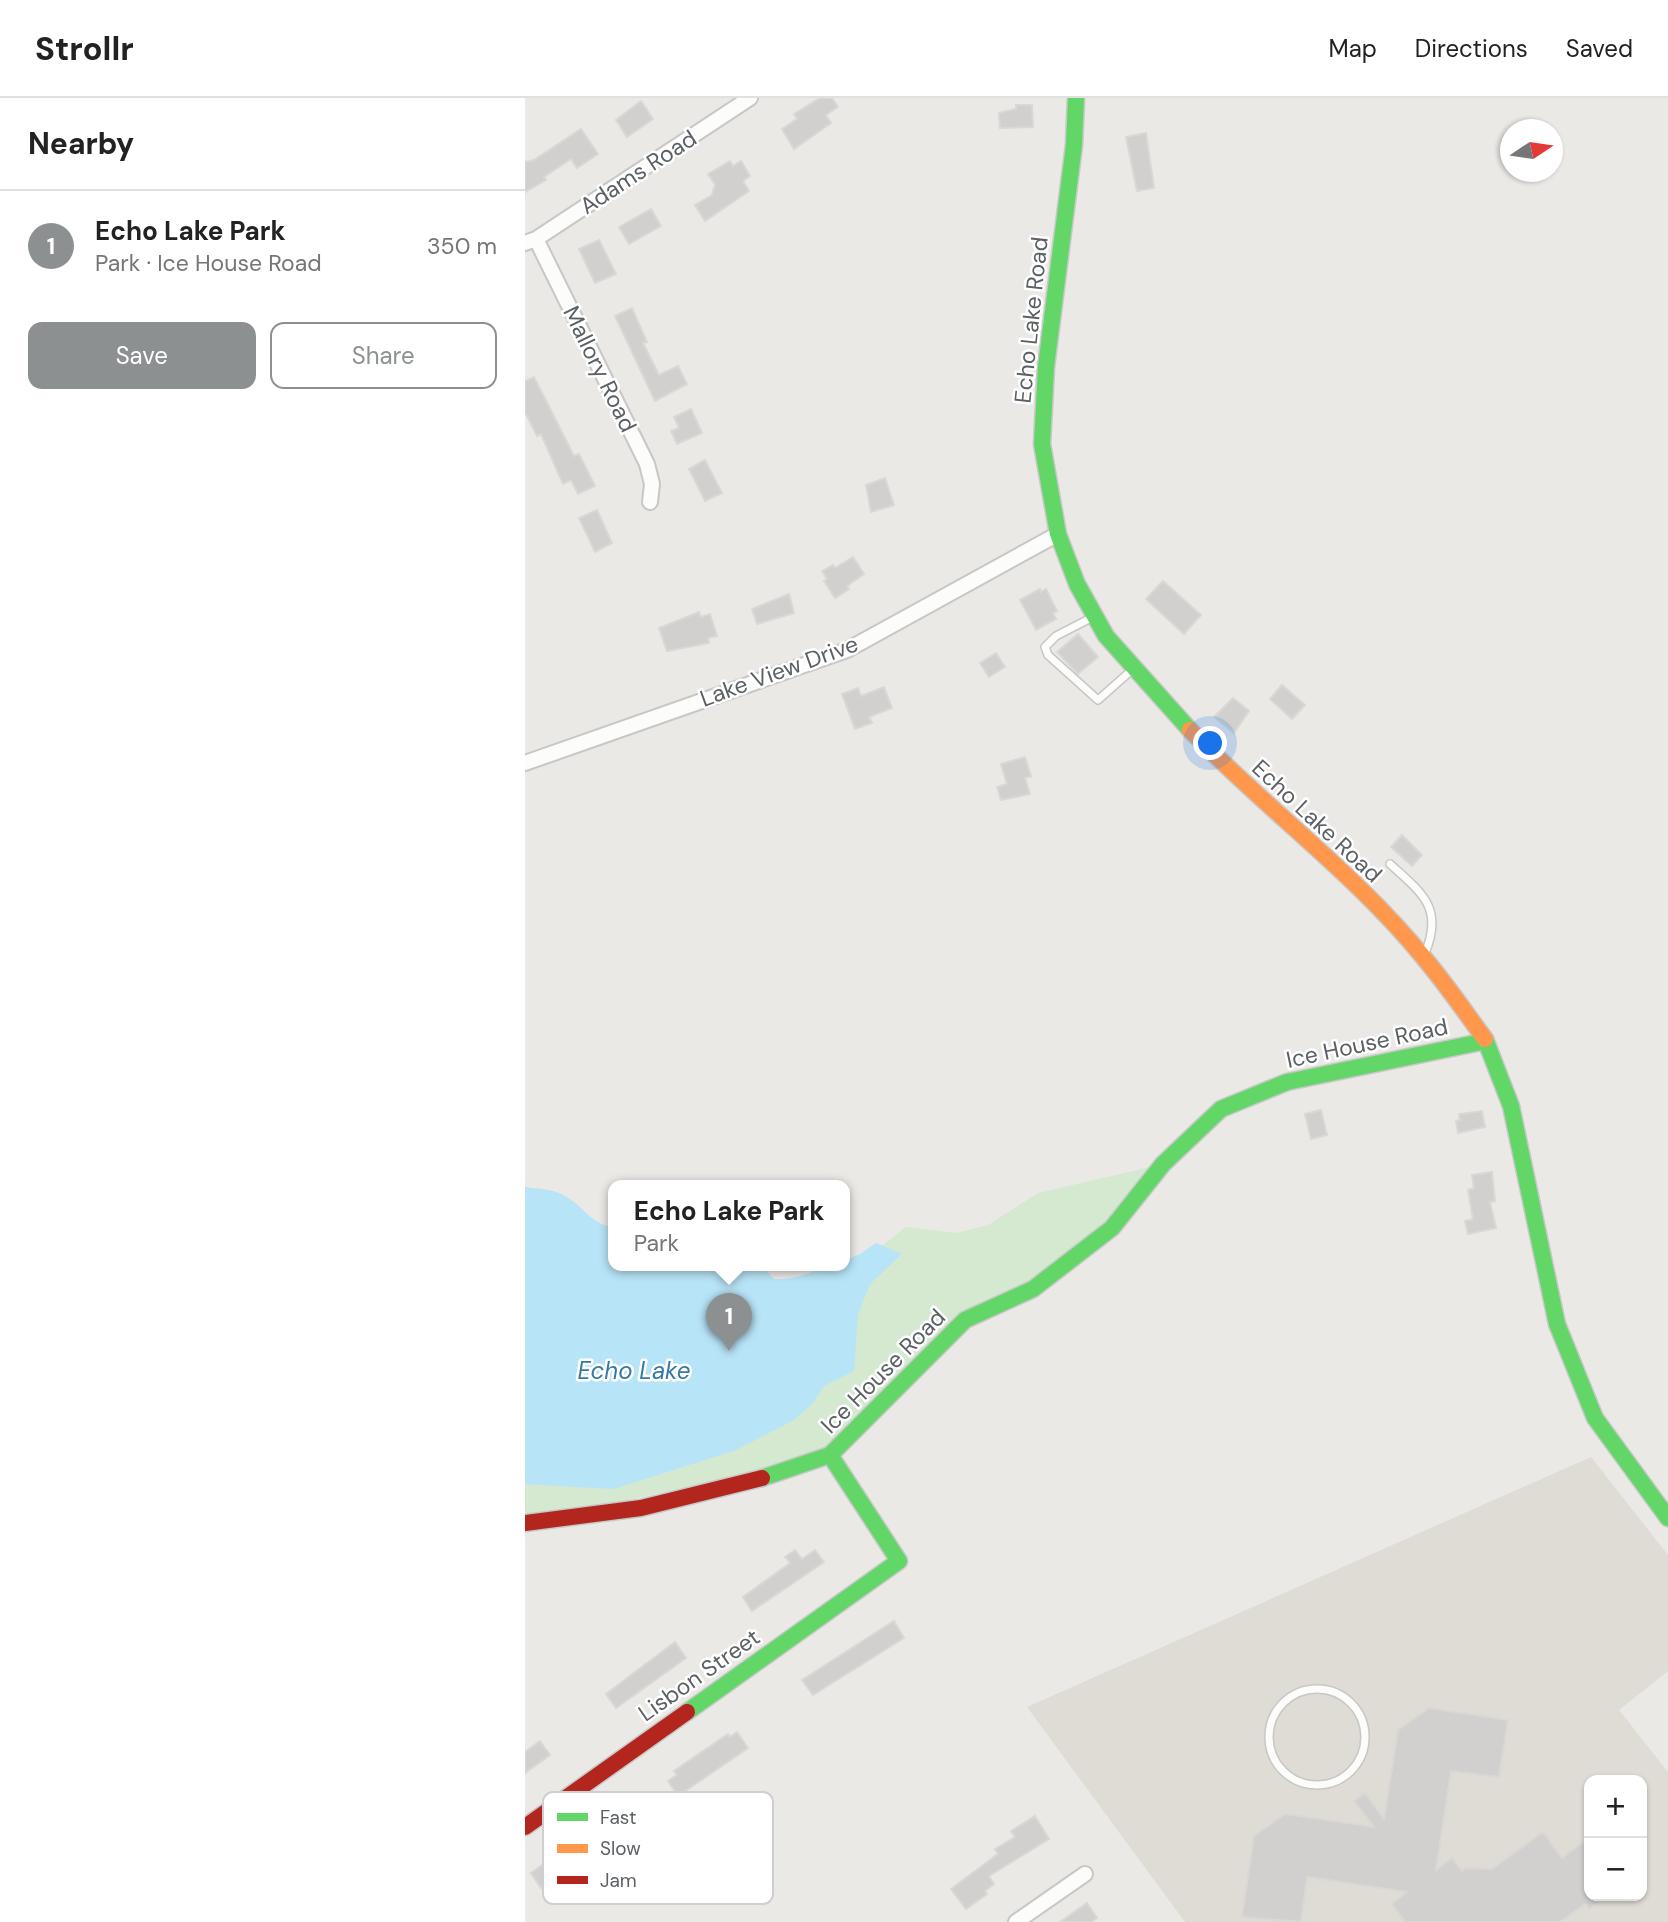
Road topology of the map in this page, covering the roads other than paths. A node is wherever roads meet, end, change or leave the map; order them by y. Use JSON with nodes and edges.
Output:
{"nodes":[{"id":1,"x":750,"y":98,"type":"edge"},
{"id":2,"x":1076,"y":98,"type":"edge"},
{"id":3,"x":531,"y":241,"type":"edge"},
{"id":4,"x":650,"y":502,"type":"dead end"},
{"id":5,"x":1058,"y":534,"type":"junction"},
{"id":6,"x":1095,"y":615,"type":"junction"},
{"id":7,"x":1133,"y":669,"type":"junction"},
{"id":8,"x":525,"y":763,"type":"edge"},
{"id":9,"x":1390,"y":864,"type":"dead end"},
{"id":10,"x":1424,"y":957,"type":"junction"},
{"id":11,"x":1486,"y":1041,"type":"junction"},
{"id":12,"x":830,"y":1455,"type":"junction"},
{"id":13,"x":1668,"y":1518,"type":"edge"},
{"id":14,"x":525,"y":1523,"type":"edge"},
{"id":15,"x":1276,"y":1763,"type":"joint"},
{"id":16,"x":574,"y":1792,"type":"edge"},
{"id":17,"x":543,"y":1814,"type":"edge"},
{"id":18,"x":525,"y":1827,"type":"edge"},
{"id":19,"x":1085,"y":1874,"type":"dead end"},
{"id":20,"x":1016,"y":1922,"type":"edge"}],
"edges":[{"from":1,"to":3,"type":"street","name":"Adams Road"},
{"from":2,"to":5,"type":"street","name":"Echo Lake Road"},
{"from":3,"to":4,"type":"street","name":"Mallory Road"},
{"from":5,"to":6,"type":"street","name":"Echo Lake Road"},
{"from":5,"to":8,"type":"street","name":"Lake View Drive"},
{"from":6,"to":7,"type":"street","name":"Echo Lake Road"},
{"from":6,"to":7,"type":"lane"},
{"from":7,"to":10,"type":"street","name":"Echo Lake Road"},
{"from":9,"to":10,"type":"lane"},
{"from":10,"to":11,"type":"street","name":"Echo Lake Road"},
{"from":11,"to":12,"type":"street","name":"Ice House Road"},
{"from":11,"to":13,"type":"street","name":"Echo Lake Road"},
{"from":12,"to":14,"type":"street","name":"Ice House Road"},
{"from":12,"to":16,"type":"street","name":"Lisbon Street"},
{"from":15,"to":15,"type":"lane"},
{"from":17,"to":18,"type":"street","name":"Lisbon Street"},
{"from":19,"to":20,"type":"street"}]}
